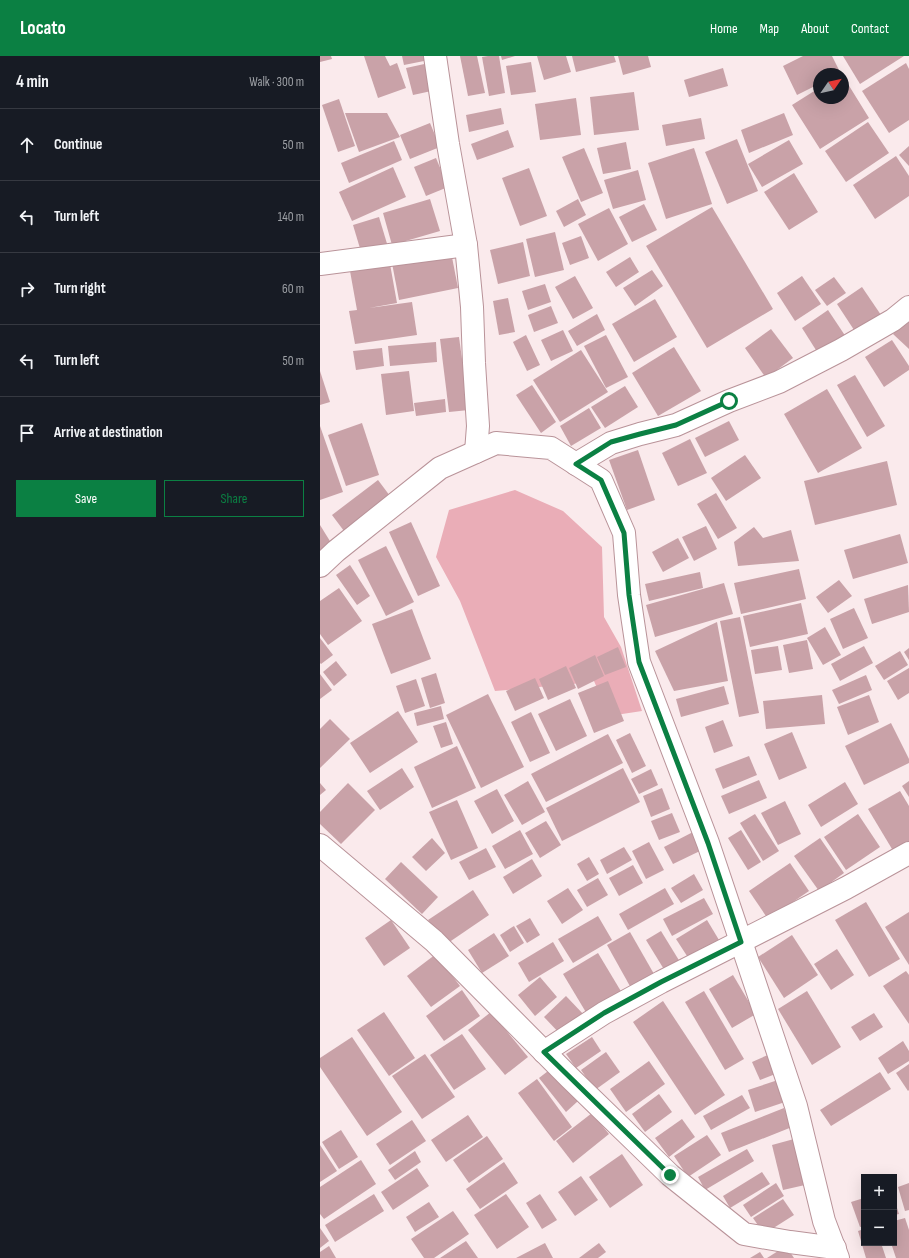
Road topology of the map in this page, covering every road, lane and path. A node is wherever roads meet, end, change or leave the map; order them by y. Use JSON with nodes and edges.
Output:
{"nodes":[{"id":1,"x":435,"y":56,"type":"edge"},
{"id":2,"x":466,"y":245,"type":"junction"},
{"id":3,"x":320,"y":264,"type":"edge"},
{"id":4,"x":909,"y":307,"type":"edge"},
{"id":5,"x":476,"y":452,"type":"junction"},
{"id":6,"x":576,"y":464,"type":"junction"},
{"id":7,"x":320,"y":566,"type":"edge"},
{"id":8,"x":320,"y":845,"type":"edge"},
{"id":9,"x":909,"y":853,"type":"edge"},
{"id":10,"x":741,"y":942,"type":"junction"},
{"id":11,"x":544,"y":1052,"type":"junction"},
{"id":12,"x":836,"y":1253,"type":"edge"}],
"edges":[{"from":1,"to":2,"type":"street"},
{"from":2,"to":3,"type":"street"},
{"from":2,"to":5,"type":"street"},
{"from":4,"to":6,"type":"street"},
{"from":5,"to":6,"type":"street"},
{"from":5,"to":7,"type":"street"},
{"from":6,"to":10,"type":"street"},
{"from":8,"to":11,"type":"street"},
{"from":9,"to":10,"type":"street"},
{"from":10,"to":11,"type":"street"},
{"from":10,"to":12,"type":"street"},
{"from":11,"to":12,"type":"street"}]}
